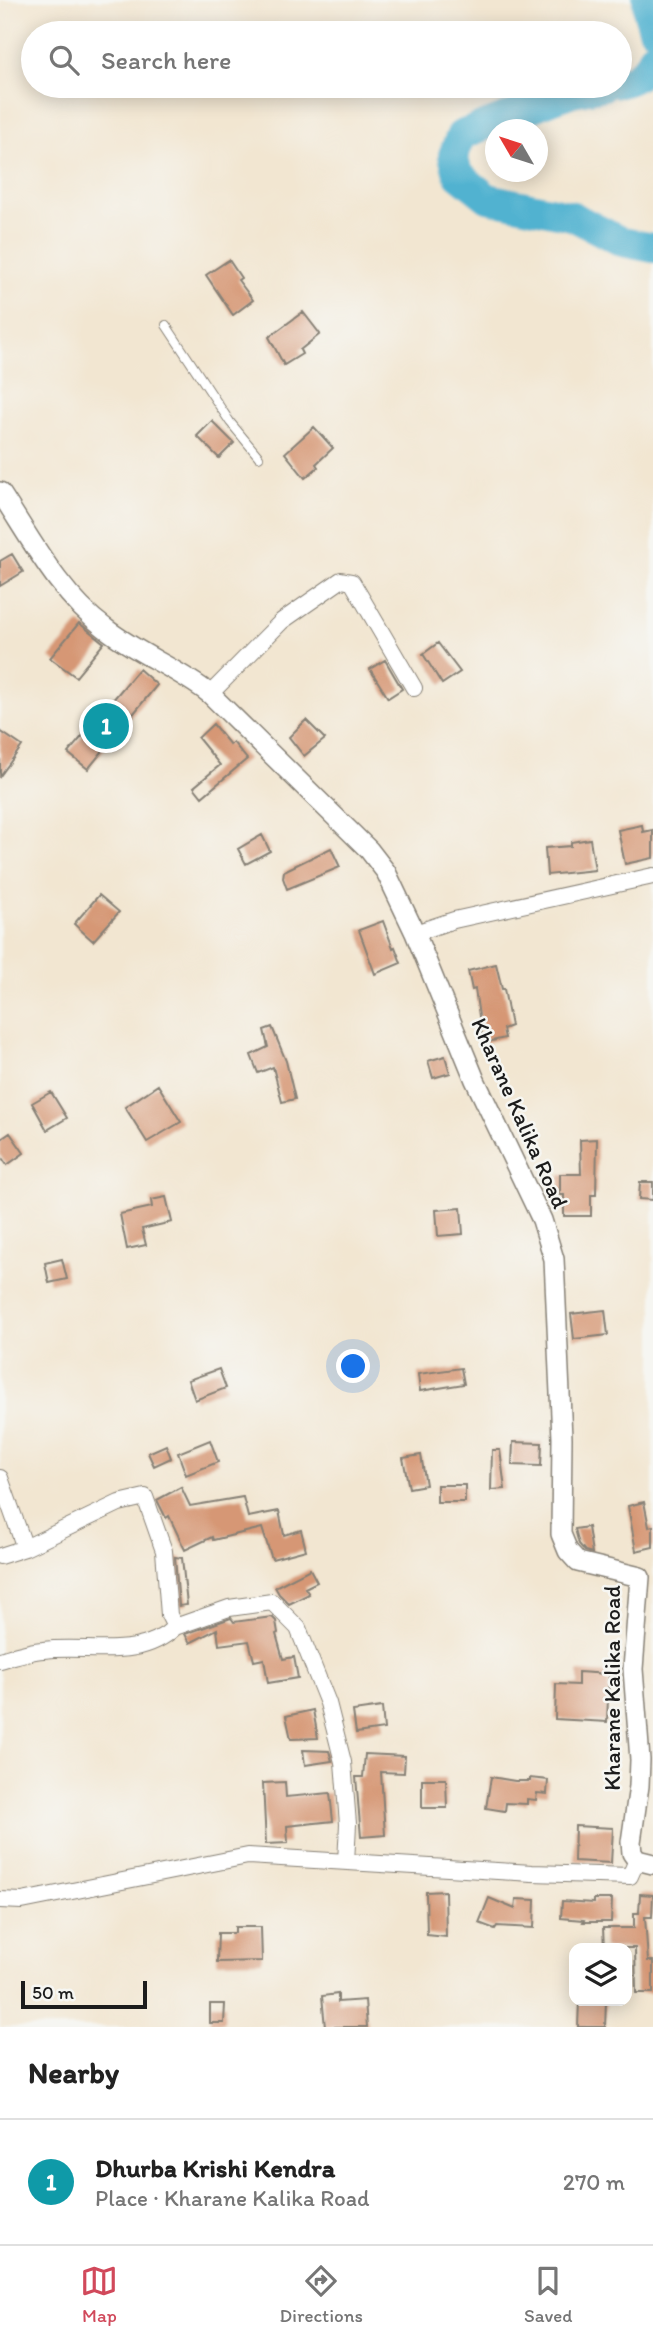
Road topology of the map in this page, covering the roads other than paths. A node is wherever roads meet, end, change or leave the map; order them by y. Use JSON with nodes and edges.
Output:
{"nodes":[{"id":1,"x":166,"y":325,"type":"dead end"},
{"id":2,"x":259,"y":457,"type":"dead end"},
{"id":3,"x":0,"y":492,"type":"edge"},
{"id":4,"x":414,"y":688,"type":"dead end"},
{"id":5,"x":210,"y":694,"type":"junction"},
{"id":6,"x":653,"y":876,"type":"edge"},
{"id":7,"x":415,"y":933,"type":"junction"},
{"id":8,"x":0,"y":1478,"type":"edge"},
{"id":9,"x":24,"y":1548,"type":"junction"},
{"id":10,"x":0,"y":1556,"type":"edge"},
{"id":11,"x":647,"y":1575,"type":"edge"},
{"id":12,"x":175,"y":1627,"type":"junction"},
{"id":13,"x":0,"y":1660,"type":"edge"},
{"id":14,"x":346,"y":1862,"type":"junction"},
{"id":15,"x":645,"y":1862,"type":"edge"},
{"id":16,"x":0,"y":1900,"type":"edge"}],
"edges":[{"from":1,"to":2,"type":"lane"},
{"from":3,"to":5,"type":"street","name":"Kharane Kalika Road"},
{"from":4,"to":5,"type":"street"},
{"from":5,"to":7,"type":"street","name":"Kharane Kalika Road"},
{"from":6,"to":7,"type":"street"},
{"from":7,"to":11,"type":"street","name":"Kharane Kalika Road"},
{"from":8,"to":9,"type":"street"},
{"from":9,"to":10,"type":"street"},
{"from":9,"to":12,"type":"street"},
{"from":11,"to":15,"type":"street","name":"Kharane Kalika Road"},
{"from":12,"to":13,"type":"street"},
{"from":12,"to":14,"type":"street"},
{"from":14,"to":15,"type":"street"},
{"from":14,"to":16,"type":"street"}]}
